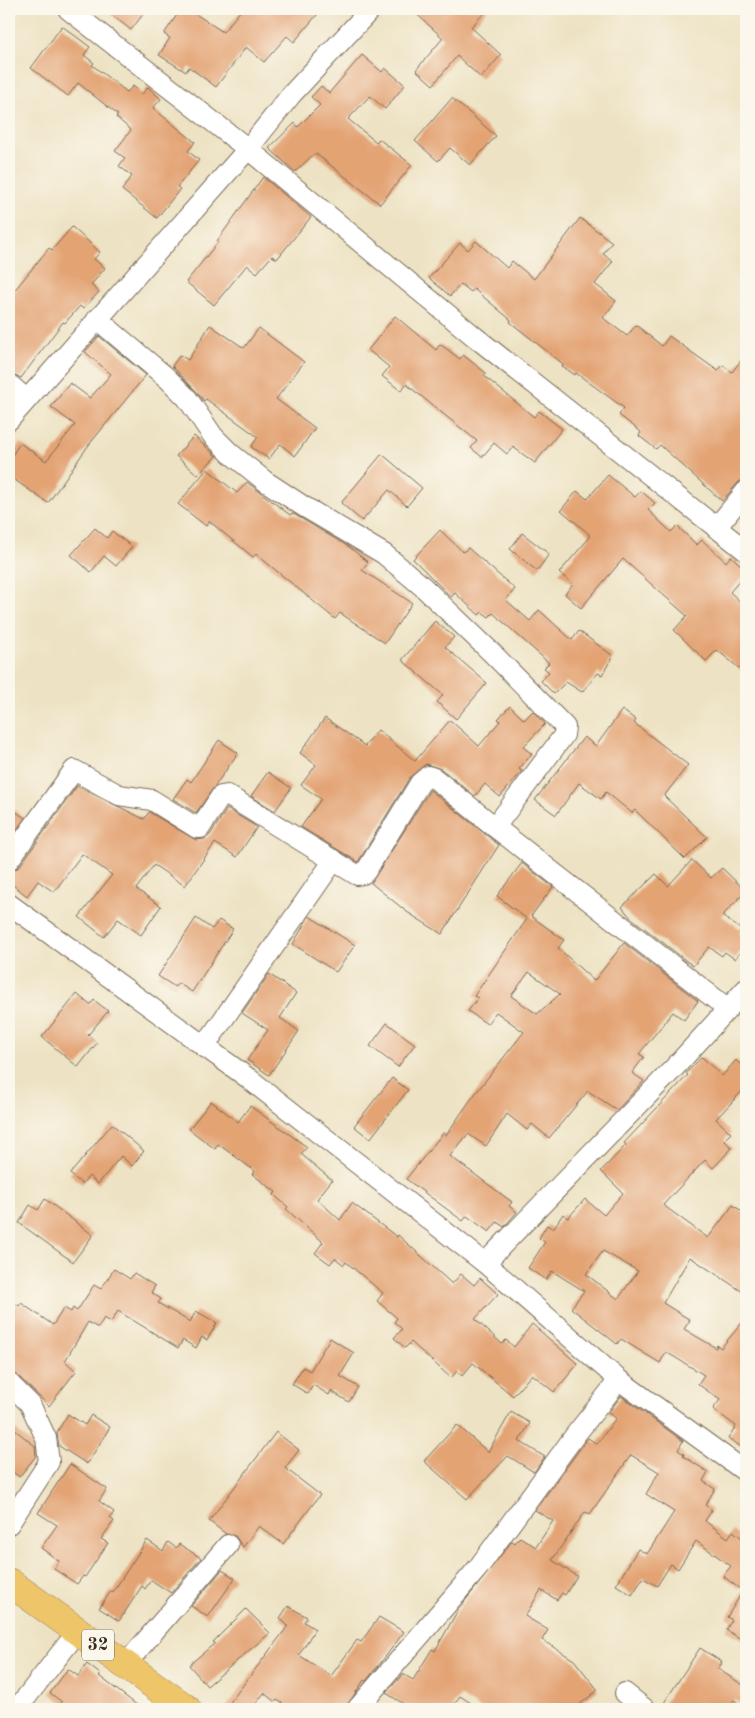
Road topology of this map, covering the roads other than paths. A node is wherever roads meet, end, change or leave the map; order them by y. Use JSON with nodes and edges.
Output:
{"nodes":[{"id":1,"x":68,"y":9,"type":"edge"},
{"id":2,"x":371,"y":9,"type":"edge"},
{"id":3,"x":248,"y":149,"type":"junction"},
{"id":4,"x":97,"y":319,"type":"junction"},
{"id":5,"x":9,"y":384,"type":"edge"},
{"id":6,"x":26,"y":399,"type":"junction"},
{"id":7,"x":9,"y":420,"type":"edge"},
{"id":8,"x":746,"y":491,"type":"edge"},
{"id":9,"x":716,"y":528,"type":"junction"},
{"id":10,"x":746,"y":551,"type":"edge"},
{"id":11,"x":495,"y":827,"type":"junction"},
{"id":12,"x":9,"y":860,"type":"edge"},
{"id":13,"x":334,"y":860,"type":"junction"},
{"id":14,"x":9,"y":904,"type":"edge"},
{"id":15,"x":746,"y":989,"type":"edge"},
{"id":16,"x":728,"y":1009,"type":"junction"},
{"id":17,"x":204,"y":1046,"type":"junction"},
{"id":18,"x":485,"y":1263,"type":"junction"},
{"id":19,"x":620,"y":1380,"type":"junction"},
{"id":20,"x":9,"y":1383,"type":"edge"},
{"id":21,"x":746,"y":1472,"type":"edge"},
{"id":22,"x":9,"y":1524,"type":"edge"},
{"id":23,"x":228,"y":1546,"type":"dead end"},
{"id":24,"x":9,"y":1582,"type":"edge"},
{"id":25,"x":78,"y":1631,"type":"junction"},
{"id":26,"x":125,"y":1665,"type":"junction"},
{"id":27,"x":625,"y":1693,"type":"dead end"},
{"id":28,"x":17,"y":1709,"type":"edge"},
{"id":29,"x":187,"y":1709,"type":"edge"},
{"id":30,"x":357,"y":1709,"type":"edge"},
{"id":31,"x":645,"y":1709,"type":"edge"}],
"edges":[{"from":1,"to":3,"type":"street"},
{"from":2,"to":3,"type":"street"},
{"from":3,"to":4,"type":"street"},
{"from":3,"to":9,"type":"street"},
{"from":4,"to":6,"type":"street"},
{"from":4,"to":11,"type":"street"},
{"from":5,"to":6,"type":"street"},
{"from":6,"to":7,"type":"street"},
{"from":8,"to":9,"type":"street"},
{"from":9,"to":10,"type":"street"},
{"from":11,"to":13,"type":"street"},
{"from":11,"to":16,"type":"street"},
{"from":12,"to":13,"type":"street"},
{"from":13,"to":17,"type":"street"},
{"from":14,"to":17,"type":"street"},
{"from":15,"to":16,"type":"street"},
{"from":16,"to":18,"type":"street"},
{"from":17,"to":18,"type":"street"},
{"from":18,"to":19,"type":"street"},
{"from":19,"to":21,"type":"street"},
{"from":19,"to":30,"type":"street"},
{"from":20,"to":22,"type":"street"},
{"from":23,"to":26,"type":"street"},
{"from":24,"to":25,"type":"highway","number":"32"},
{"from":25,"to":26,"type":"highway","number":"32"},
{"from":25,"to":28,"type":"street"},
{"from":26,"to":29,"type":"highway","number":"32"},
{"from":27,"to":31,"type":"street"}]}
